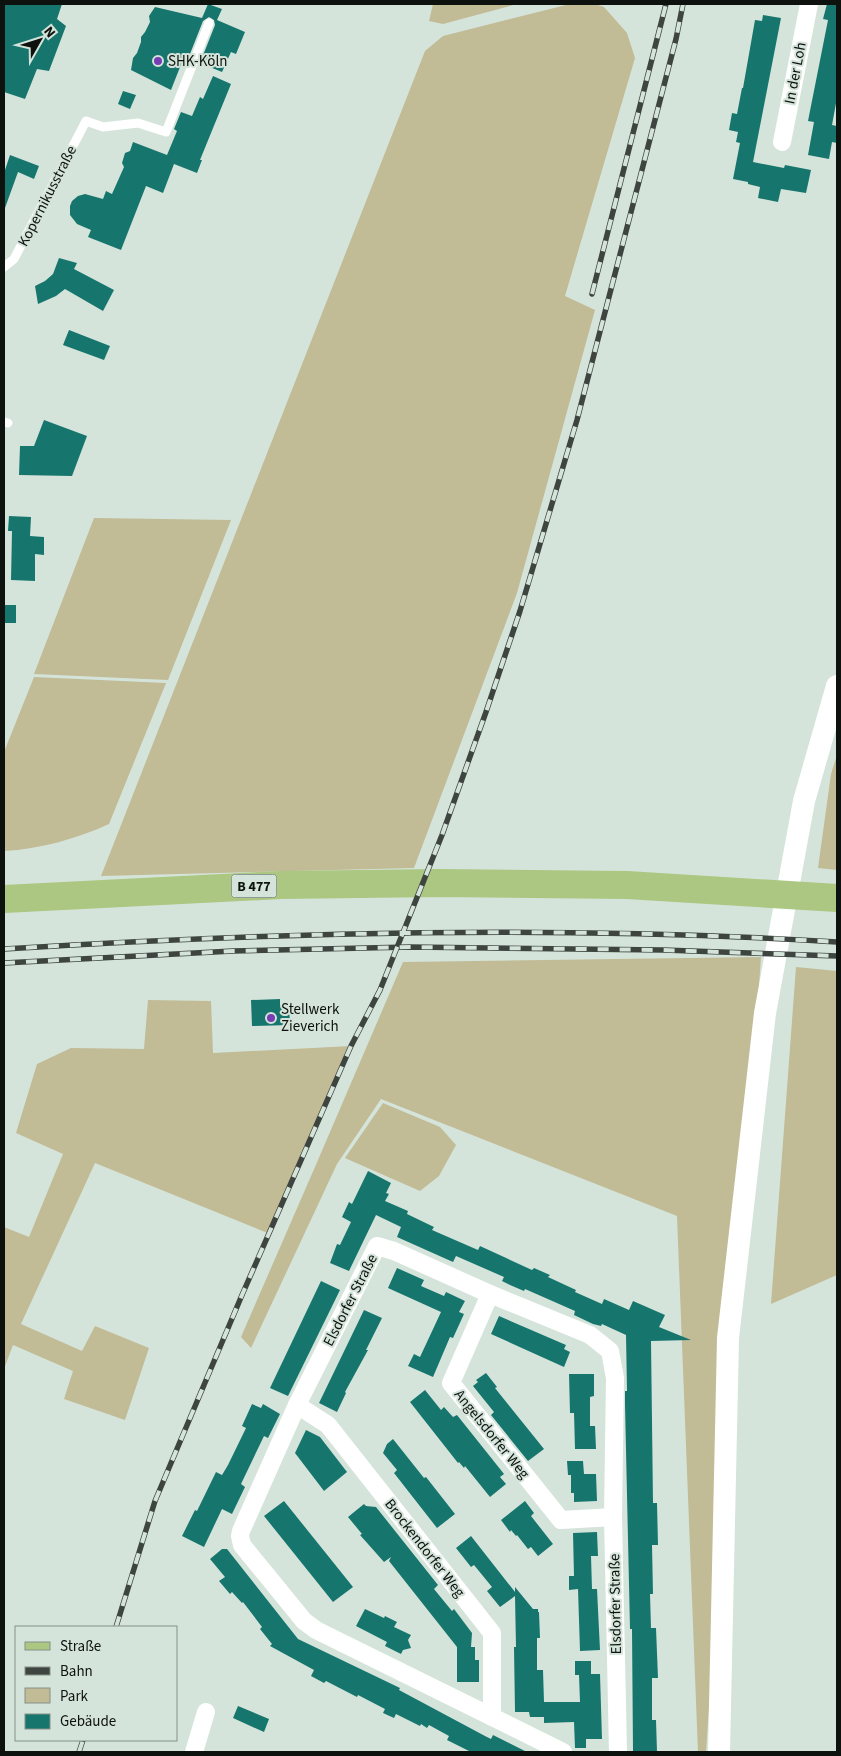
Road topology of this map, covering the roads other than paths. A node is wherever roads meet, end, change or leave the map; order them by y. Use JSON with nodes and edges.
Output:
{"nodes":[{"id":1,"x":809,"y":4,"type":"edge"},
{"id":2,"x":209,"y":23,"type":"dead end"},
{"id":3,"x":782,"y":142,"type":"dead end"},
{"id":4,"x":4,"y":267,"type":"edge"},
{"id":5,"x":837,"y":686,"type":"edge"},
{"id":6,"x":837,"y":898,"type":"edge"},
{"id":7,"x":4,"y":899,"type":"edge"},
{"id":8,"x":490,"y":1294,"type":"junction"},
{"id":9,"x":297,"y":1405,"type":"junction"},
{"id":10,"x":614,"y":1517,"type":"junction"},
{"id":11,"x":206,"y":1712,"type":"dead end"},
{"id":12,"x":492,"y":1717,"type":"junction"},
{"id":13,"x":194,"y":1752,"type":"edge"},
{"id":14,"x":564,"y":1752,"type":"edge"},
{"id":15,"x":618,"y":1752,"type":"edge"},
{"id":16,"x":719,"y":1752,"type":"edge"}],
"edges":[{"from":1,"to":3,"type":"street","name":"In der Loh"},
{"from":2,"to":4,"type":"lane","name":"Kopernikusstraße"},
{"from":5,"to":16,"type":"street"},
{"from":6,"to":7,"type":"main road","number":"B 477"},
{"from":8,"to":9,"type":"street","name":"Elsdorfer Straße"},
{"from":8,"to":10,"type":"street","name":"Elsdorfer Straße"},
{"from":8,"to":10,"type":"street","name":"Angelsdorfer Weg"},
{"from":9,"to":12,"type":"street","name":"Brockendorfer Weg"},
{"from":9,"to":12,"type":"street","name":"Elsdorfer Straße"},
{"from":10,"to":15,"type":"street","name":"Elsdorfer Straße"},
{"from":11,"to":13,"type":"street"},
{"from":12,"to":14,"type":"street","name":"Elsdorfer Straße"}]}
